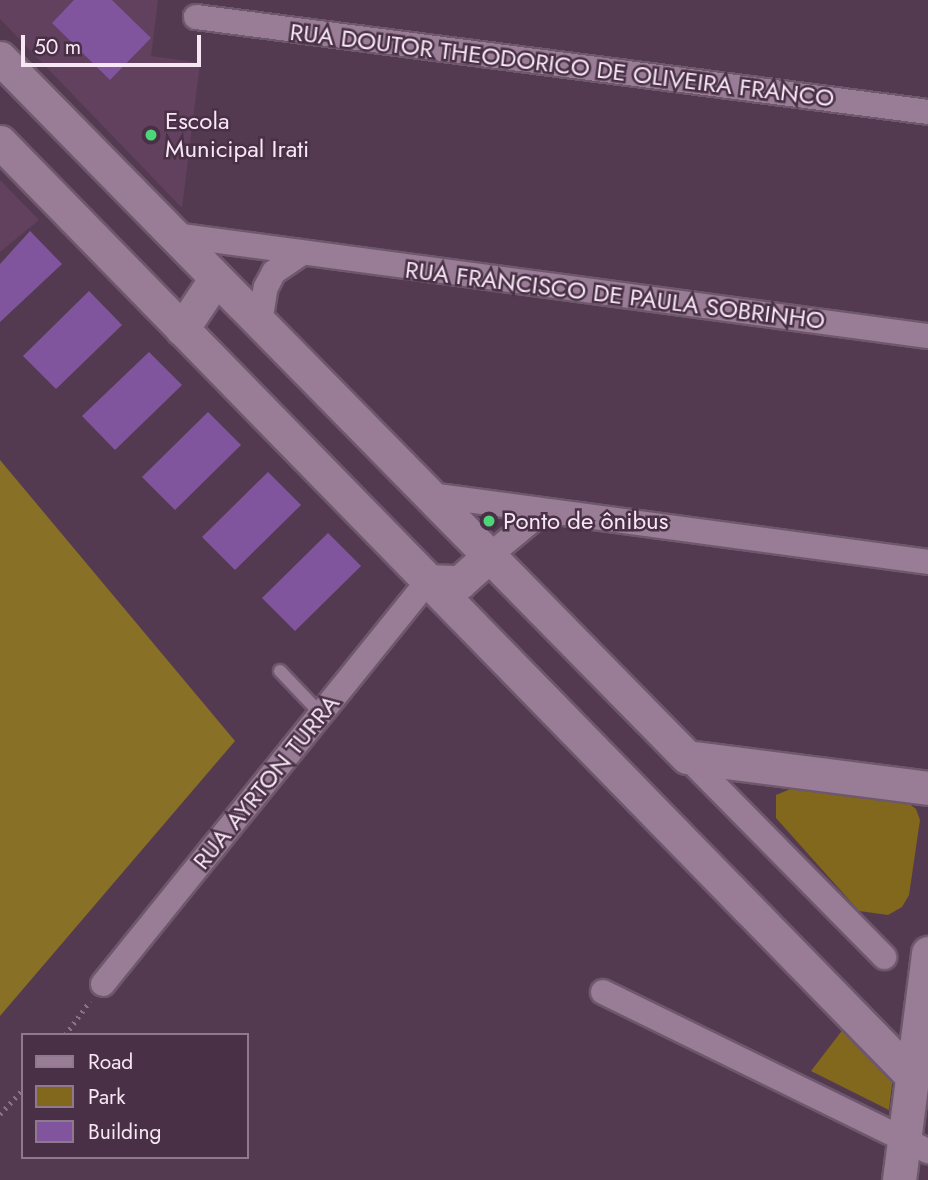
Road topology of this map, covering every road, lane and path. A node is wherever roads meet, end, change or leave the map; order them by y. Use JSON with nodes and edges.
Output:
{"nodes":[{"id":1,"x":196,"y":17,"type":"dead end"},
{"id":2,"x":0,"y":58,"type":"edge"},
{"id":3,"x":928,"y":112,"type":"edge"},
{"id":4,"x":0,"y":142,"type":"edge"},
{"id":5,"x":174,"y":235,"type":"junction"},
{"id":6,"x":251,"y":247,"type":"junction"},
{"id":7,"x":301,"y":254,"type":"junction"},
{"id":8,"x":216,"y":278,"type":"junction"},
{"id":9,"x":260,"y":323,"type":"junction"},
{"id":10,"x":182,"y":329,"type":"junction"},
{"id":11,"x":928,"y":336,"type":"edge"},
{"id":12,"x":430,"y":495,"type":"junction"},
{"id":13,"x":542,"y":512,"type":"junction"},
{"id":14,"x":489,"y":556,"type":"junction"},
{"id":15,"x":928,"y":562,"type":"edge"},
{"id":16,"x":428,"y":581,"type":"junction"},
{"id":17,"x":280,"y":671,"type":"dead end"},
{"id":18,"x":321,"y":714,"type":"junction"},
{"id":19,"x":687,"y":757,"type":"junction"},
{"id":20,"x":928,"y":788,"type":"edge"},
{"id":21,"x":928,"y":953,"type":"edge"},
{"id":22,"x":884,"y":957,"type":"dead end"},
{"id":23,"x":103,"y":984,"type":"joint"},
{"id":24,"x":603,"y":992,"type":"dead end"},
{"id":25,"x":924,"y":1013,"type":"edge"},
{"id":26,"x":66,"y":1033,"type":"edge"},
{"id":27,"x":912,"y":1076,"type":"junction"},
{"id":28,"x":21,"y":1091,"type":"edge"},
{"id":29,"x":0,"y":1114,"type":"edge"},
{"id":30,"x":916,"y":1145,"type":"edge"},
{"id":31,"x":899,"y":1180,"type":"edge"}],
"edges":[{"from":1,"to":3,"type":"street","name":"RUA DOUTOR THEODORICO DE OLIVEIRA FRANCO"},
{"from":2,"to":5,"type":"street"},
{"from":4,"to":10,"type":"street"},
{"from":5,"to":6,"type":"street","name":"RUA FRANCISCO DE PAULA SOBRINHO"},
{"from":5,"to":8,"type":"street"},
{"from":6,"to":7,"type":"street","name":"RUA FRANCISCO DE PAULA SOBRINHO"},
{"from":6,"to":8,"type":"street"},
{"from":7,"to":9,"type":"street"},
{"from":7,"to":11,"type":"street","name":"RUA FRANCISCO DE PAULA SOBRINHO"},
{"from":8,"to":9,"type":"street"},
{"from":8,"to":10,"type":"street"},
{"from":9,"to":12,"type":"street"},
{"from":10,"to":16,"type":"street"},
{"from":12,"to":13,"type":"street"},
{"from":12,"to":14,"type":"street"},
{"from":13,"to":14,"type":"street"},
{"from":13,"to":15,"type":"street"},
{"from":14,"to":16,"type":"street"},
{"from":14,"to":19,"type":"street"},
{"from":16,"to":18,"type":"street","name":"RUA AYRTON TURRA"},
{"from":16,"to":27,"type":"street"},
{"from":17,"to":18,"type":"lane"},
{"from":18,"to":23,"type":"street","name":"RUA AYRTON TURRA"},
{"from":19,"to":20,"type":"street"},
{"from":19,"to":22,"type":"street"},
{"from":21,"to":25,"type":"street"},
{"from":23,"to":26,"type":"path"},
{"from":24,"to":30,"type":"street"},
{"from":25,"to":27,"type":"street"},
{"from":27,"to":30,"type":"street"},
{"from":28,"to":29,"type":"path"},
{"from":30,"to":31,"type":"street"}]}
